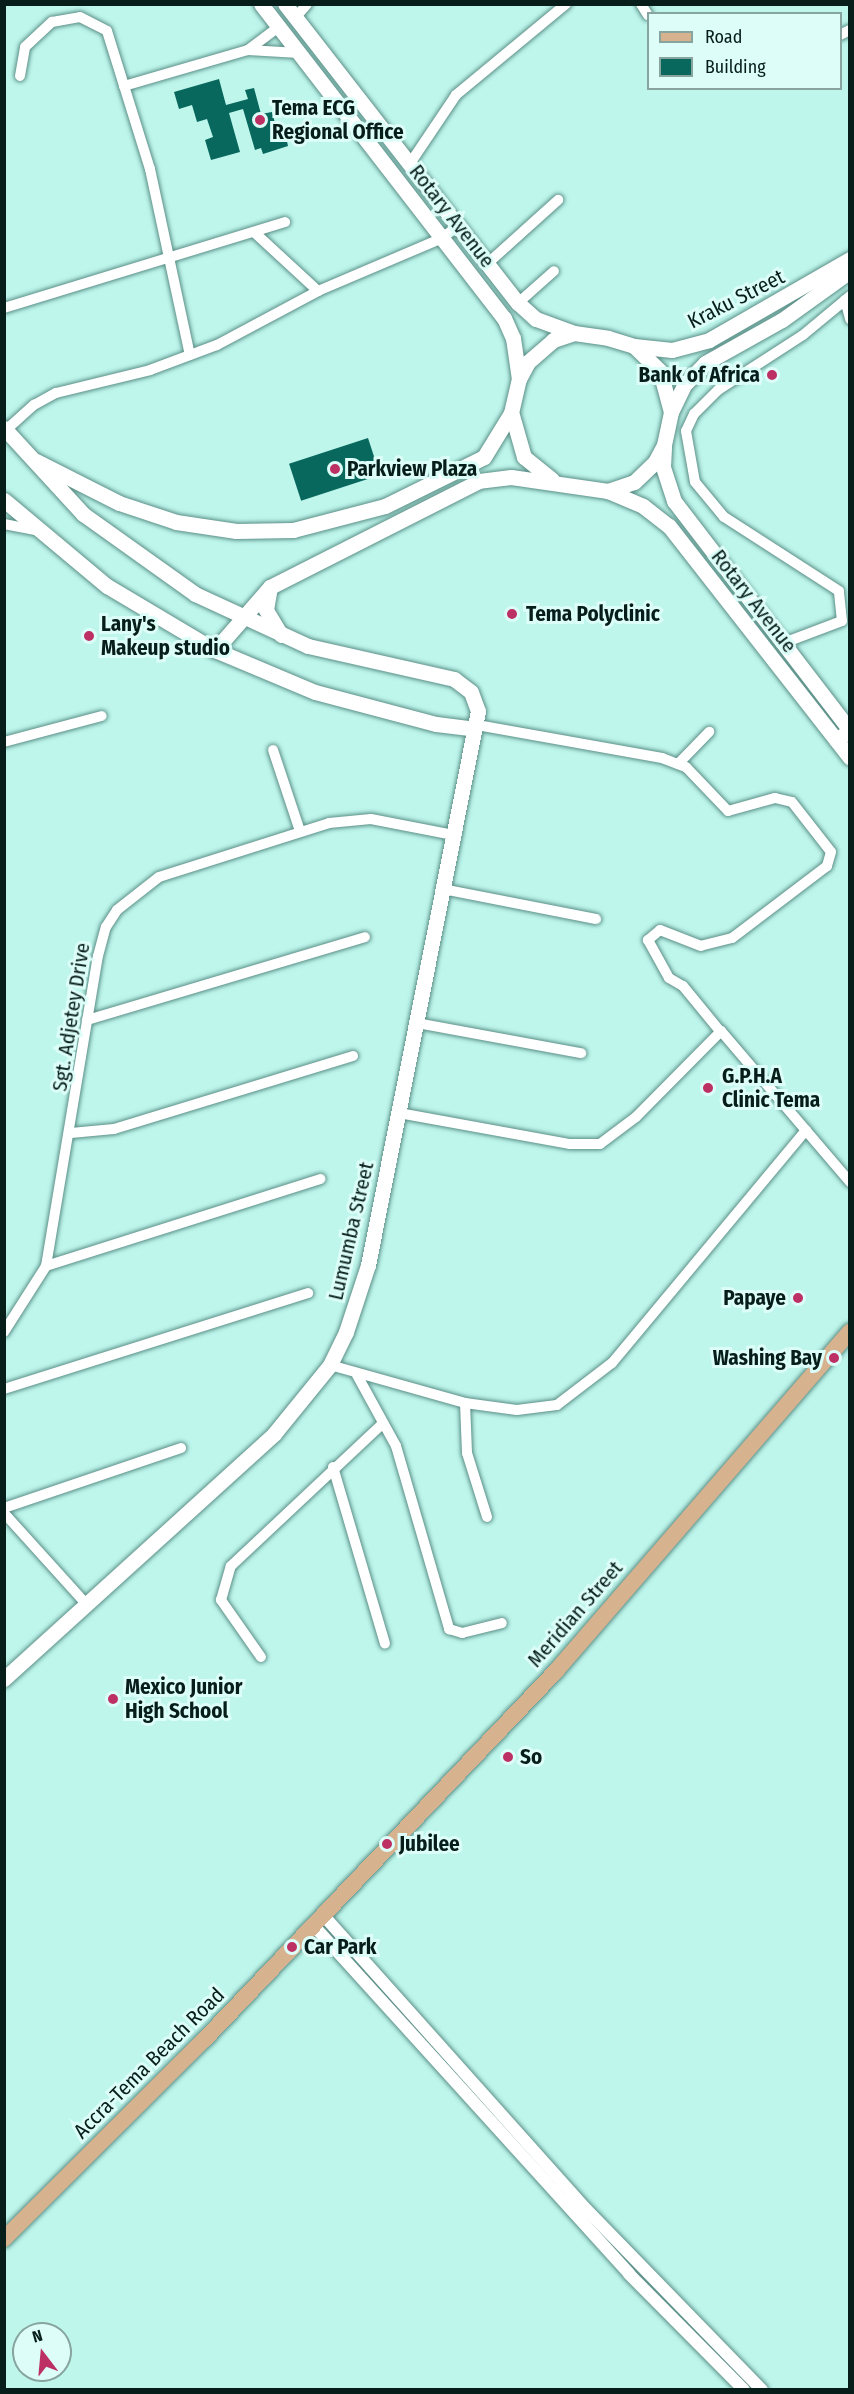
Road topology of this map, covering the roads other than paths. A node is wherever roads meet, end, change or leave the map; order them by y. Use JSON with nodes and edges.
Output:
{"nodes":[{"id":1,"x":261,"y":4,"type":"edge"},
{"id":2,"x":285,"y":4,"type":"edge"},
{"id":3,"x":307,"y":4,"type":"edge"},
{"id":4,"x":566,"y":4,"type":"edge"},
{"id":5,"x":295,"y":18,"type":"junction"},
{"id":6,"x":279,"y":27,"type":"junction"},
{"id":7,"x":248,"y":50,"type":"junction"},
{"id":8,"x":298,"y":53,"type":"junction"},
{"id":9,"x":20,"y":76,"type":"dead end"},
{"id":10,"x":124,"y":86,"type":"junction"},
{"id":11,"x":409,"y":165,"type":"junction"},
{"id":12,"x":558,"y":200,"type":"dead end"},
{"id":13,"x":285,"y":222,"type":"dead end"},
{"id":14,"x":458,"y":226,"type":"junction"},
{"id":15,"x":255,"y":232,"type":"junction"},
{"id":16,"x":442,"y":238,"type":"junction"},
{"id":17,"x":169,"y":259,"type":"junction"},
{"id":18,"x":849,"y":259,"type":"edge"},
{"id":19,"x":487,"y":264,"type":"junction"},
{"id":20,"x":554,"y":271,"type":"dead end"},
{"id":21,"x":849,"y":271,"type":"edge"},
{"id":22,"x":318,"y":291,"type":"junction"},
{"id":23,"x":847,"y":298,"type":"edge"},
{"id":24,"x":518,"y":303,"type":"junction"},
{"id":25,"x":4,"y":308,"type":"edge"},
{"id":26,"x":849,"y":319,"type":"edge"},
{"id":27,"x":574,"y":333,"type":"junction"},
{"id":28,"x":634,"y":346,"type":"junction"},
{"id":29,"x":190,"y":355,"type":"junction"},
{"id":30,"x":519,"y":379,"type":"junction"},
{"id":31,"x":671,"y":412,"type":"junction"},
{"id":32,"x":512,"y":413,"type":"junction"},
{"id":33,"x":5,"y":429,"type":"edge"},
{"id":34,"x":664,"y":445,"type":"junction"},
{"id":35,"x":34,"y":460,"type":"junction"},
{"id":36,"x":552,"y":480,"type":"junction"},
{"id":37,"x":608,"y":491,"type":"junction"},
{"id":38,"x":4,"y":500,"type":"edge"},
{"id":39,"x":4,"y":524,"type":"edge"},
{"id":40,"x":39,"y":531,"type":"junction"},
{"id":41,"x":270,"y":587,"type":"junction"},
{"id":42,"x":242,"y":619,"type":"junction"},
{"id":43,"x":846,"y":620,"type":"edge"},
{"id":44,"x":281,"y":635,"type":"junction"},
{"id":45,"x":781,"y":644,"type":"junction"},
{"id":46,"x":215,"y":650,"type":"junction"},
{"id":47,"x":102,"y":716,"type":"dead end"},
{"id":48,"x":476,"y":727,"type":"junction"},
{"id":49,"x":849,"y":730,"type":"edge"},
{"id":50,"x":709,"y":732,"type":"dead end"},
{"id":51,"x":836,"y":740,"type":"junction"},
{"id":52,"x":4,"y":742,"type":"edge"},
{"id":53,"x":273,"y":750,"type":"dead end"},
{"id":54,"x":849,"y":758,"type":"edge"},
{"id":55,"x":678,"y":764,"type":"junction"},
{"id":56,"x":300,"y":831,"type":"junction"},
{"id":57,"x":453,"y":835,"type":"junction"},
{"id":58,"x":442,"y":889,"type":"junction"},
{"id":59,"x":596,"y":919,"type":"dead end"},
{"id":60,"x":365,"y":938,"type":"dead end"},
{"id":61,"x":87,"y":1020,"type":"junction"},
{"id":62,"x":417,"y":1023,"type":"junction"},
{"id":63,"x":720,"y":1031,"type":"junction"},
{"id":64,"x":581,"y":1053,"type":"dead end"},
{"id":65,"x":353,"y":1056,"type":"dead end"},
{"id":66,"x":399,"y":1113,"type":"junction"},
{"id":67,"x":806,"y":1130,"type":"junction"},
{"id":68,"x":71,"y":1133,"type":"junction"},
{"id":69,"x":321,"y":1179,"type":"dead end"},
{"id":70,"x":849,"y":1182,"type":"edge"},
{"id":71,"x":46,"y":1266,"type":"junction"},
{"id":72,"x":308,"y":1293,"type":"dead end"},
{"id":73,"x":4,"y":1332,"type":"edge"},
{"id":74,"x":849,"y":1332,"type":"edge"},
{"id":75,"x":330,"y":1365,"type":"junction"},
{"id":76,"x":357,"y":1375,"type":"junction"},
{"id":77,"x":4,"y":1389,"type":"edge"},
{"id":78,"x":465,"y":1403,"type":"junction"},
{"id":79,"x":382,"y":1424,"type":"junction"},
{"id":80,"x":181,"y":1448,"type":"dead end"},
{"id":81,"x":333,"y":1467,"type":"junction"},
{"id":82,"x":4,"y":1508,"type":"edge"},
{"id":83,"x":4,"y":1513,"type":"edge"},
{"id":84,"x":487,"y":1517,"type":"dead end"},
{"id":85,"x":88,"y":1606,"type":"junction"},
{"id":86,"x":501,"y":1623,"type":"dead end"},
{"id":87,"x":385,"y":1644,"type":"dead end"},
{"id":88,"x":261,"y":1657,"type":"dead end"},
{"id":89,"x":4,"y":1679,"type":"edge"},
{"id":90,"x":319,"y":1921,"type":"junction"},
{"id":91,"x":4,"y":2239,"type":"edge"},
{"id":92,"x":744,"y":2390,"type":"edge"},
{"id":93,"x":762,"y":2390,"type":"edge"}],
"edges":[{"from":1,"to":6,"type":"main road","name":"Rotary Avenue"},
{"from":2,"to":5,"type":"main road","name":"Rotary Avenue"},
{"from":3,"to":5,"type":"street"},
{"from":4,"to":11,"type":"street"},
{"from":5,"to":11,"type":"main road","name":"Rotary Avenue"},
{"from":6,"to":7,"type":"street"},
{"from":6,"to":8,"type":"main road","name":"Rotary Avenue"},
{"from":7,"to":8,"type":"street"},
{"from":7,"to":10,"type":"street"},
{"from":8,"to":16,"type":"main road","name":"Rotary Avenue"},
{"from":9,"to":10,"type":"street"},
{"from":10,"to":17,"type":"street"},
{"from":11,"to":14,"type":"main road","name":"Rotary Avenue"},
{"from":12,"to":19,"type":"street"},
{"from":13,"to":15,"type":"street"},
{"from":14,"to":16,"type":"street"},
{"from":14,"to":19,"type":"main road","name":"Rotary Avenue"},
{"from":15,"to":17,"type":"street"},
{"from":15,"to":22,"type":"street"},
{"from":16,"to":22,"type":"street"},
{"from":16,"to":30,"type":"main road","name":"Rotary Avenue"},
{"from":17,"to":25,"type":"street"},
{"from":17,"to":29,"type":"street"},
{"from":18,"to":28,"type":"main road","name":"Kraku Street"},
{"from":19,"to":24,"type":"main road","name":"Rotary Avenue"},
{"from":20,"to":24,"type":"street"},
{"from":21,"to":31,"type":"main road","name":"Kraku Street"},
{"from":22,"to":29,"type":"street"},
{"from":23,"to":26,"type":"street"},
{"from":23,"to":43,"type":"street"},
{"from":24,"to":27,"type":"main road","name":"Rotary Avenue"},
{"from":27,"to":28,"type":"main road"},
{"from":27,"to":30,"type":"main road"},
{"from":28,"to":31,"type":"main road"},
{"from":29,"to":33,"type":"street"},
{"from":30,"to":32,"type":"main road"},
{"from":31,"to":34,"type":"main road"},
{"from":32,"to":35,"type":"main road"},
{"from":32,"to":36,"type":"main road"},
{"from":33,"to":35,"type":"main road"},
{"from":34,"to":37,"type":"main road"},
{"from":34,"to":45,"type":"main road","name":"Rotary Avenue"},
{"from":35,"to":42,"type":"main road"},
{"from":36,"to":37,"type":"main road"},
{"from":36,"to":41,"type":"main road"},
{"from":37,"to":51,"type":"main road","name":"Rotary Avenue"},
{"from":38,"to":40,"type":"main road"},
{"from":39,"to":40,"type":"street"},
{"from":40,"to":46,"type":"main road"},
{"from":41,"to":42,"type":"main road"},
{"from":41,"to":44,"type":"main road"},
{"from":42,"to":44,"type":"main road"},
{"from":42,"to":46,"type":"main road"},
{"from":43,"to":45,"type":"street"},
{"from":44,"to":48,"type":"main road"},
{"from":45,"to":49,"type":"main road","name":"Rotary Avenue"},
{"from":46,"to":48,"type":"main road"},
{"from":47,"to":52,"type":"street"},
{"from":48,"to":55,"type":"street"},
{"from":48,"to":57,"type":"main road","name":"Lumumba Street"},
{"from":49,"to":51,"type":"main road"},
{"from":50,"to":55,"type":"street"},
{"from":51,"to":54,"type":"main road","name":"Rotary Avenue"},
{"from":53,"to":56,"type":"street"},
{"from":55,"to":63,"type":"street"},
{"from":56,"to":57,"type":"street","name":"Sgt. Adjetey Drive"},
{"from":56,"to":61,"type":"street","name":"Sgt. Adjetey Drive"},
{"from":57,"to":58,"type":"main road","name":"Lumumba Street"},
{"from":58,"to":59,"type":"street"},
{"from":58,"to":62,"type":"main road","name":"Lumumba Street"},
{"from":60,"to":61,"type":"street"},
{"from":61,"to":68,"type":"street","name":"Sgt. Adjetey Drive"},
{"from":62,"to":64,"type":"street"},
{"from":62,"to":66,"type":"main road","name":"Lumumba Street"},
{"from":63,"to":66,"type":"street"},
{"from":63,"to":67,"type":"street"},
{"from":65,"to":68,"type":"street"},
{"from":66,"to":75,"type":"main road","name":"Lumumba Street"},
{"from":67,"to":70,"type":"street"},
{"from":67,"to":78,"type":"street"},
{"from":68,"to":71,"type":"street","name":"Sgt. Adjetey Drive"},
{"from":69,"to":71,"type":"street"},
{"from":71,"to":73,"type":"street","name":"Sgt. Adjetey Drive"},
{"from":72,"to":77,"type":"street"},
{"from":74,"to":90,"type":"main road","name":"Meridian Street"},
{"from":75,"to":76,"type":"street"},
{"from":75,"to":85,"type":"main road","name":"Lumumba Street"},
{"from":76,"to":78,"type":"street"},
{"from":76,"to":79,"type":"street"},
{"from":78,"to":84,"type":"street"},
{"from":79,"to":81,"type":"street"},
{"from":79,"to":86,"type":"street"},
{"from":80,"to":82,"type":"street"},
{"from":81,"to":87,"type":"street"},
{"from":81,"to":88,"type":"street"},
{"from":83,"to":85,"type":"street"},
{"from":85,"to":89,"type":"main road","name":"Lumumba Street"},
{"from":90,"to":91,"type":"main road","name":"Accra-Tema Beach Road"},
{"from":90,"to":92,"type":"street"},
{"from":90,"to":93,"type":"street"}]}
